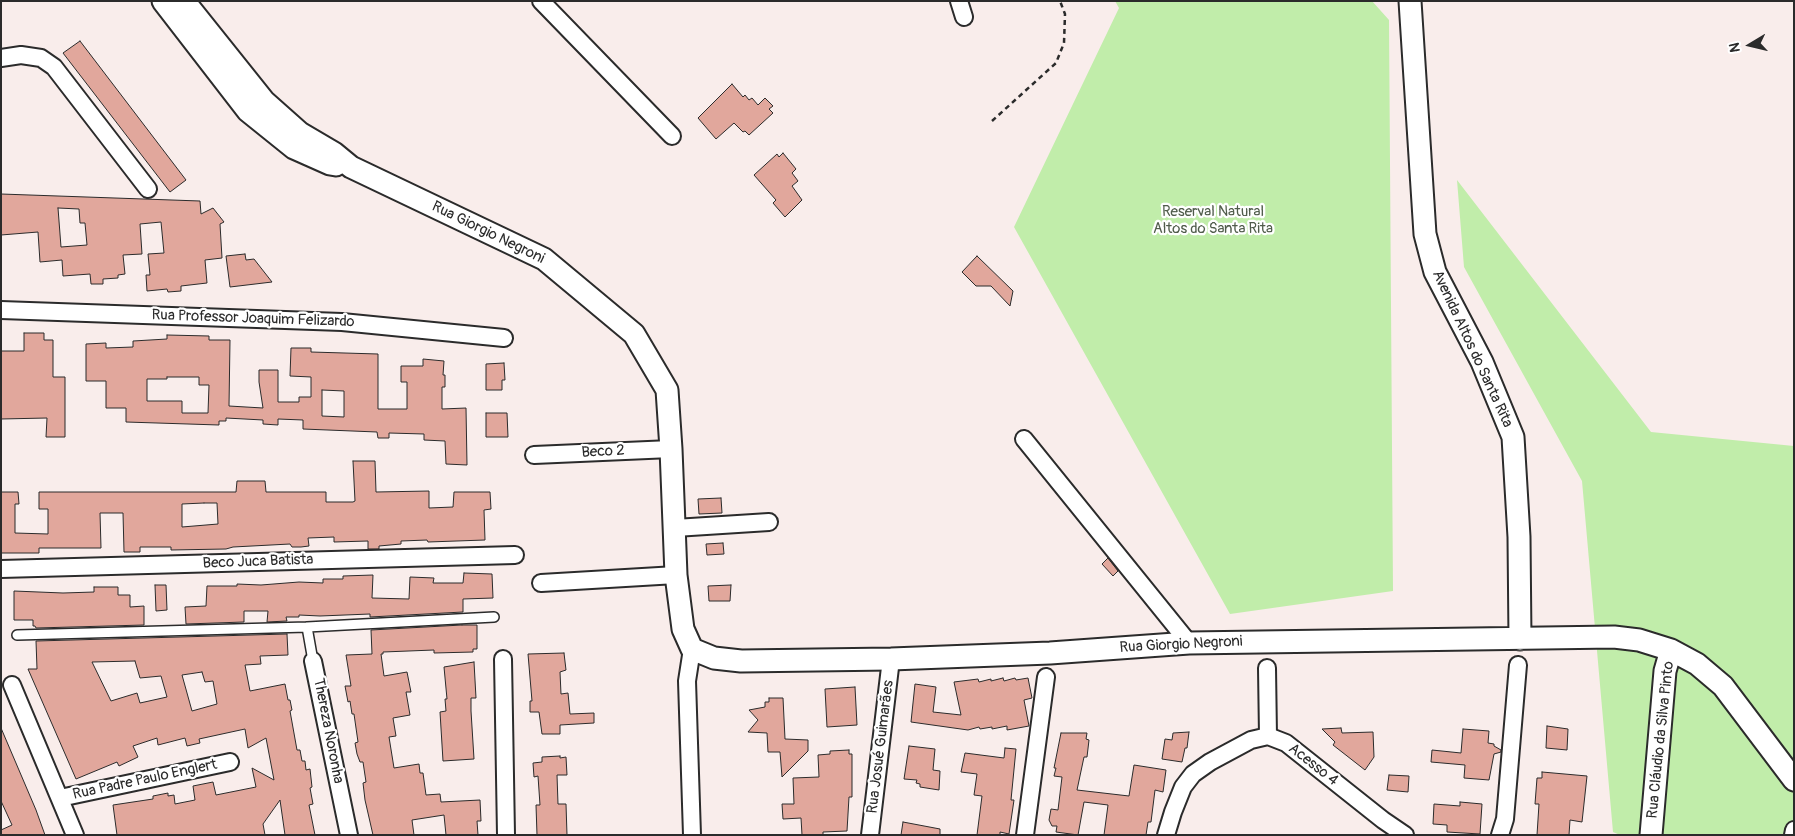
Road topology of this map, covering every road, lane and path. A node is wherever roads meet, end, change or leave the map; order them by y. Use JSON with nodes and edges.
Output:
{"nodes":[{"id":1,"x":163,"y":1,"type":"edge"},
{"id":2,"x":184,"y":1,"type":"edge"},
{"id":3,"x":541,"y":1,"type":"edge"},
{"id":4,"x":1060,"y":1,"type":"edge"},
{"id":5,"x":1410,"y":1,"type":"edge"},
{"id":6,"x":1,"y":58,"type":"edge"},
{"id":7,"x":992,"y":122,"type":"dead end"},
{"id":8,"x":672,"y":136,"type":"dead end"},
{"id":9,"x":351,"y":167,"type":"junction"},
{"id":10,"x":148,"y":189,"type":"dead end"},
{"id":11,"x":1,"y":310,"type":"edge"},
{"id":12,"x":504,"y":338,"type":"dead end"},
{"id":13,"x":1024,"y":439,"type":"dead end"},
{"id":14,"x":671,"y":450,"type":"junction"},
{"id":15,"x":534,"y":455,"type":"dead end"},
{"id":16,"x":769,"y":522,"type":"dead end"},
{"id":17,"x":674,"y":528,"type":"junction"},
{"id":18,"x":515,"y":555,"type":"dead end"},
{"id":19,"x":1,"y":568,"type":"edge"},
{"id":20,"x":676,"y":575,"type":"junction"},
{"id":21,"x":540,"y":583,"type":"dead end"},
{"id":22,"x":494,"y":617,"type":"dead end"},
{"id":23,"x":307,"y":627,"type":"junction"},
{"id":24,"x":17,"y":636,"type":"dead end"},
{"id":25,"x":1520,"y":639,"type":"junction"},
{"id":26,"x":1189,"y":643,"type":"junction"},
{"id":27,"x":692,"y":648,"type":"junction"},
{"id":28,"x":1671,"y":650,"type":"junction"},
{"id":29,"x":503,"y":659,"type":"dead end"},
{"id":30,"x":891,"y":659,"type":"junction"},
{"id":31,"x":314,"y":660,"type":"joint"},
{"id":32,"x":1518,"y":665,"type":"dead end"},
{"id":33,"x":1267,"y":668,"type":"dead end"},
{"id":34,"x":1046,"y":677,"type":"dead end"},
{"id":35,"x":12,"y":685,"type":"dead end"},
{"id":36,"x":1268,"y":736,"type":"junction"},
{"id":37,"x":230,"y":762,"type":"dead end"},
{"id":38,"x":1794,"y":780,"type":"edge"},
{"id":39,"x":60,"y":798,"type":"junction"},
{"id":40,"x":1660,"y":802,"type":"junction"},
{"id":41,"x":1794,"y":830,"type":"edge"},
{"id":42,"x":76,"y":835,"type":"edge"},
{"id":43,"x":349,"y":835,"type":"edge"},
{"id":44,"x":506,"y":835,"type":"edge"},
{"id":45,"x":692,"y":835,"type":"edge"},
{"id":46,"x":870,"y":835,"type":"edge"},
{"id":47,"x":1024,"y":835,"type":"edge"},
{"id":48,"x":1166,"y":835,"type":"edge"},
{"id":49,"x":1405,"y":835,"type":"edge"},
{"id":50,"x":1500,"y":835,"type":"edge"},
{"id":51,"x":1651,"y":835,"type":"edge"},
{"id":52,"x":1664,"y":835,"type":"edge"},
{"id":53,"x":1793,"y":835,"type":"edge"}],
"edges":[{"from":1,"to":9,"type":"street","name":"Rua Giorgio Negroni"},
{"from":2,"to":9,"type":"street","name":"Rua Giorgio Negroni"},
{"from":3,"to":8,"type":"street"},
{"from":4,"to":7,"type":"path"},
{"from":5,"to":25,"type":"street","name":"Avenida Altos do Santa Rita"},
{"from":6,"to":10,"type":"street"},
{"from":9,"to":14,"type":"street","name":"Rua Giorgio Negroni"},
{"from":11,"to":12,"type":"street","name":"Rua Professor Joaquim Felizardo"},
{"from":13,"to":26,"type":"street"},
{"from":14,"to":15,"type":"street","name":"Beco 2"},
{"from":14,"to":17,"type":"street","name":"Rua Giorgio Negroni"},
{"from":16,"to":17,"type":"street"},
{"from":17,"to":20,"type":"street","name":"Rua Giorgio Negroni"},
{"from":18,"to":19,"type":"street","name":"Beco Juca Batista"},
{"from":20,"to":21,"type":"street"},
{"from":20,"to":27,"type":"street","name":"Rua Giorgio Negroni"},
{"from":22,"to":23,"type":"lane"},
{"from":23,"to":24,"type":"lane"},
{"from":23,"to":31,"type":"lane","name":"Thereza Noronha"},
{"from":25,"to":26,"type":"street","name":"Rua Giorgio Negroni"},
{"from":25,"to":28,"type":"street","name":"Rua Giorgio Negroni"},
{"from":26,"to":30,"type":"street","name":"Rua Giorgio Negroni"},
{"from":27,"to":30,"type":"street","name":"Rua Giorgio Negroni"},
{"from":27,"to":45,"type":"street"},
{"from":28,"to":38,"type":"street","name":"Rua Giorgio Negroni"},
{"from":28,"to":40,"type":"street","name":"Rua Cláudio da Silva Pinto"},
{"from":29,"to":44,"type":"street"},
{"from":30,"to":46,"type":"street","name":"Rua Josué Guimarães"},
{"from":31,"to":43,"type":"street","name":"Thereza Noronha"},
{"from":32,"to":50,"type":"street"},
{"from":33,"to":36,"type":"street"},
{"from":34,"to":47,"type":"street"},
{"from":35,"to":39,"type":"street"},
{"from":36,"to":48,"type":"street"},
{"from":36,"to":49,"type":"street","name":"Acesso 4"},
{"from":37,"to":39,"type":"street","name":"Rua Padre Paulo Englert"},
{"from":39,"to":42,"type":"street"},
{"from":40,"to":51,"type":"street","name":"Rua Cláudio da Silva Pinto"},
{"from":40,"to":52,"type":"street","name":"Rua Cláudio da Silva Pinto"},
{"from":41,"to":53,"type":"street"}]}
